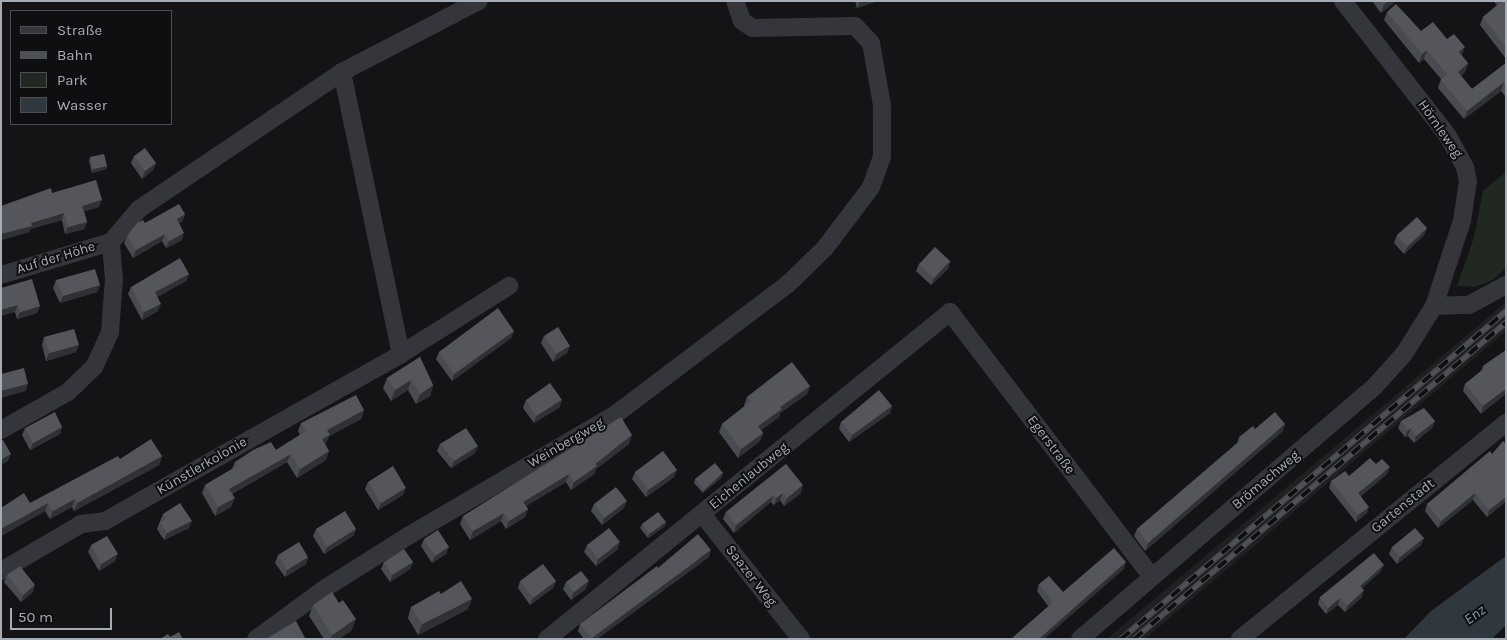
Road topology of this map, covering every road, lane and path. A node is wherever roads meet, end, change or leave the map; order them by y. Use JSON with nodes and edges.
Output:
{"nodes":[{"id":1,"x":479,"y":1,"type":"edge"},
{"id":2,"x":735,"y":1,"type":"edge"},
{"id":3,"x":1343,"y":1,"type":"edge"},
{"id":4,"x":342,"y":72,"type":"junction"},
{"id":5,"x":111,"y":242,"type":"junction"},
{"id":6,"x":1,"y":275,"type":"edge"},
{"id":7,"x":1506,"y":285,"type":"edge"},
{"id":8,"x":510,"y":286,"type":"dead end"},
{"id":9,"x":1434,"y":306,"type":"junction"},
{"id":10,"x":950,"y":312,"type":"joint"},
{"id":11,"x":401,"y":354,"type":"junction"},
{"id":12,"x":1506,"y":423,"type":"edge"},
{"id":13,"x":1,"y":430,"type":"edge"},
{"id":14,"x":702,"y":514,"type":"junction"},
{"id":15,"x":1,"y":571,"type":"edge"},
{"id":16,"x":1152,"y":577,"type":"junction"},
{"id":17,"x":256,"y":639,"type":"edge"},
{"id":18,"x":547,"y":639,"type":"edge"},
{"id":19,"x":801,"y":639,"type":"edge"},
{"id":20,"x":1080,"y":639,"type":"edge"},
{"id":21,"x":1240,"y":639,"type":"edge"}],
"edges":[{"from":1,"to":4,"type":"street"},
{"from":2,"to":17,"type":"street","name":"Weinbergweg"},
{"from":3,"to":9,"type":"street","name":"Hörnleweg"},
{"from":4,"to":5,"type":"street"},
{"from":4,"to":11,"type":"street"},
{"from":5,"to":6,"type":"street","name":"Auf der Höhe"},
{"from":5,"to":13,"type":"street"},
{"from":7,"to":9,"type":"street"},
{"from":8,"to":11,"type":"street","name":"Künstlerkolonie"},
{"from":9,"to":16,"type":"street","name":"Brömachweg"},
{"from":10,"to":14,"type":"street","name":"Eichenlaubweg"},
{"from":10,"to":16,"type":"street","name":"Egerstraße"},
{"from":11,"to":15,"type":"street","name":"Künstlerkolonie"},
{"from":12,"to":21,"type":"street","name":"Gartenstadt"},
{"from":14,"to":18,"type":"street","name":"Eichenlaubweg"},
{"from":14,"to":19,"type":"street","name":"Saazer Weg"},
{"from":16,"to":20,"type":"street","name":"Brömachweg"}]}
